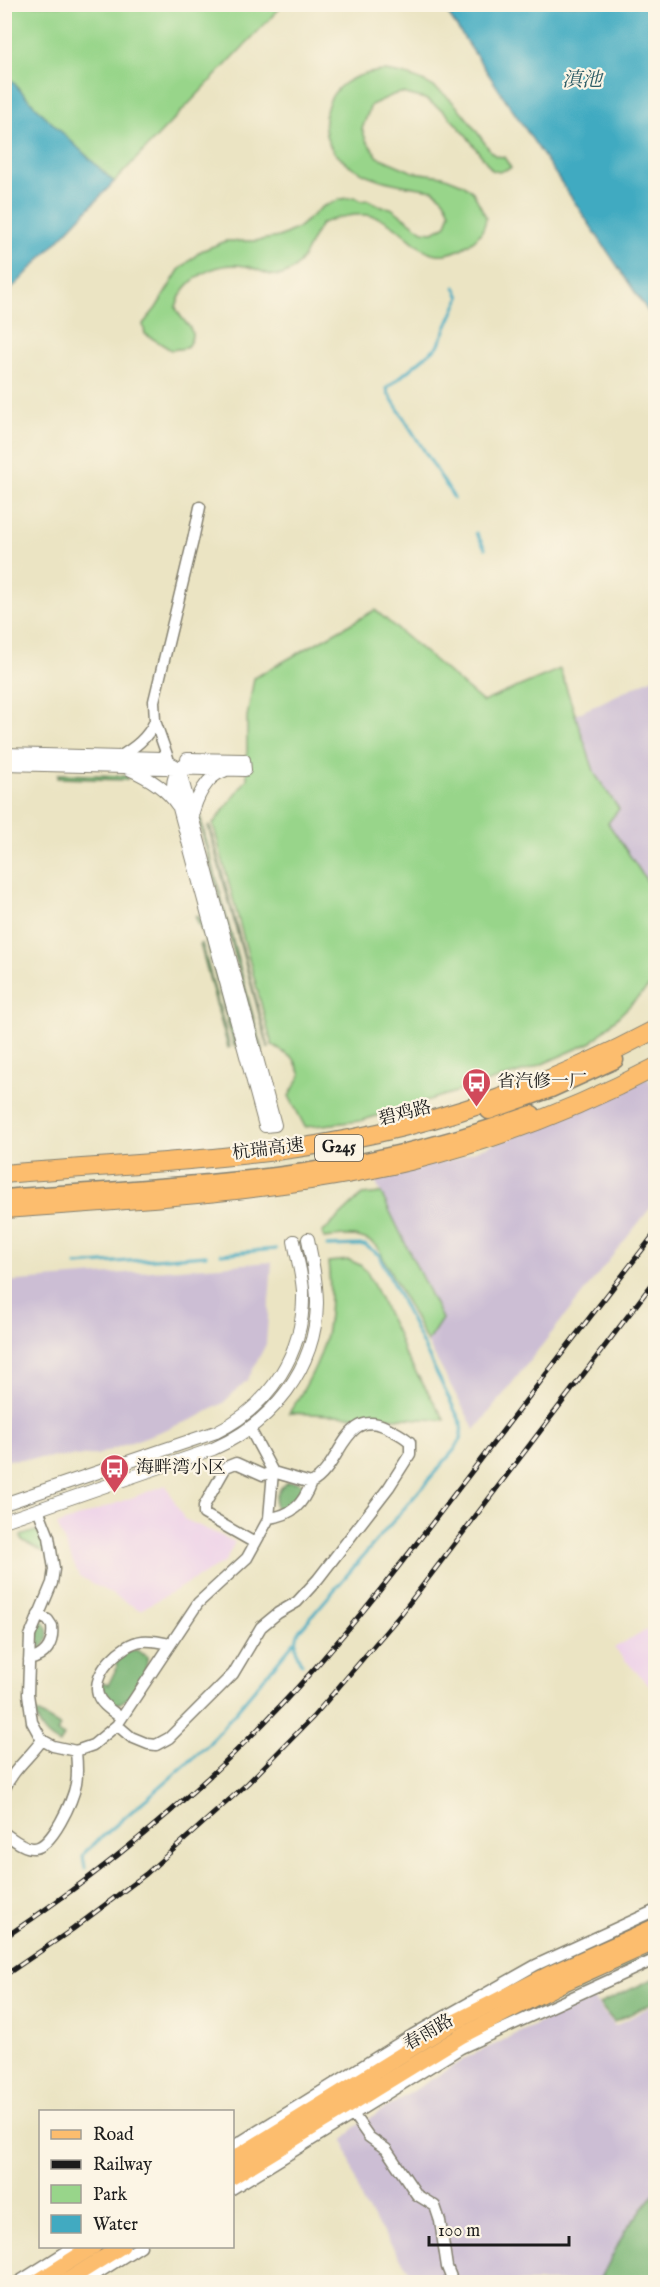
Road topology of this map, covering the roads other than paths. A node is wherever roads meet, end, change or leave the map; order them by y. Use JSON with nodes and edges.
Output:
{"nodes":[{"id":1,"x":200,"y":507,"type":"dead end"},
{"id":2,"x":155,"y":721,"type":"junction"},
{"id":3,"x":4,"y":754,"type":"edge"},
{"id":4,"x":153,"y":758,"type":"junction"},
{"id":5,"x":168,"y":758,"type":"junction"},
{"id":6,"x":192,"y":759,"type":"junction"},
{"id":7,"x":122,"y":762,"type":"junction"},
{"id":8,"x":4,"y":764,"type":"edge"},
{"id":9,"x":179,"y":768,"type":"junction"},
{"id":10,"x":228,"y":770,"type":"junction"},
{"id":11,"x":186,"y":814,"type":"junction"},
{"id":12,"x":656,"y":1029,"type":"edge"},
{"id":13,"x":656,"y":1038,"type":"edge"},
{"id":14,"x":656,"y":1058,"type":"edge"},
{"id":15,"x":656,"y":1067,"type":"edge"},
{"id":16,"x":4,"y":1174,"type":"edge"},
{"id":17,"x":4,"y":1182,"type":"edge"},
{"id":18,"x":4,"y":1198,"type":"edge"},
{"id":19,"x":4,"y":1210,"type":"edge"},
{"id":20,"x":308,"y":1239,"type":"joint"},
{"id":21,"x":294,"y":1241,"type":"joint"},
{"id":22,"x":250,"y":1429,"type":"junction"},
{"id":23,"x":273,"y":1472,"type":"junction"},
{"id":24,"x":311,"y":1483,"type":"junction"},
{"id":25,"x":4,"y":1504,"type":"edge"},
{"id":26,"x":38,"y":1509,"type":"junction"},
{"id":27,"x":269,"y":1518,"type":"junction"},
{"id":28,"x":4,"y":1521,"type":"edge"},
{"id":29,"x":255,"y":1543,"type":"junction"},
{"id":30,"x":38,"y":1615,"type":"junction"},
{"id":31,"x":170,"y":1644,"type":"junction"},
{"id":32,"x":29,"y":1660,"type":"junction"},
{"id":33,"x":119,"y":1721,"type":"junction"},
{"id":34,"x":42,"y":1740,"type":"junction"},
{"id":35,"x":76,"y":1751,"type":"junction"},
{"id":36,"x":4,"y":1790,"type":"edge"},
{"id":37,"x":4,"y":1833,"type":"edge"},
{"id":38,"x":656,"y":1910,"type":"edge"},
{"id":39,"x":656,"y":1926,"type":"edge"},
{"id":40,"x":656,"y":1942,"type":"edge"},
{"id":41,"x":656,"y":1959,"type":"edge"},
{"id":42,"x":353,"y":2114,"type":"junction"},
{"id":43,"x":234,"y":2146,"type":"edge"},
{"id":44,"x":234,"y":2159,"type":"edge"},
{"id":45,"x":234,"y":2176,"type":"edge"},
{"id":46,"x":234,"y":2188,"type":"edge"},
{"id":47,"x":114,"y":2248,"type":"edge"},
{"id":48,"x":139,"y":2248,"type":"edge"},
{"id":49,"x":89,"y":2251,"type":"edge"},
{"id":50,"x":18,"y":2283,"type":"edge"},
{"id":51,"x":37,"y":2283,"type":"edge"},
{"id":52,"x":65,"y":2283,"type":"edge"},
{"id":53,"x":84,"y":2283,"type":"edge"},
{"id":54,"x":453,"y":2283,"type":"edge"}],
"edges":[{"from":1,"to":2,"type":"street"},
{"from":2,"to":5,"type":"street"},
{"from":2,"to":7,"type":"street"},
{"from":3,"to":7,"type":"street"},
{"from":4,"to":5,"type":"street"},
{"from":4,"to":7,"type":"street"},
{"from":4,"to":9,"type":"street"},
{"from":5,"to":6,"type":"street"},
{"from":6,"to":9,"type":"street"},
{"from":6,"to":10,"type":"street"},
{"from":7,"to":8,"type":"street"},
{"from":7,"to":9,"type":"street"},
{"from":7,"to":11,"type":"street"},
{"from":9,"to":10,"type":"street"},
{"from":9,"to":11,"type":"street"},
{"from":10,"to":11,"type":"street"},
{"from":11,"to":11,"type":"street"},
{"from":12,"to":16,"type":"highway","name":"杭瑞高速"},
{"from":13,"to":17,"type":"highway","name":"碧鸡路","number":"G245"},
{"from":14,"to":18,"type":"highway","name":"碧鸡路","number":"G245"},
{"from":15,"to":19,"type":"highway","name":"杭瑞高速"},
{"from":20,"to":21,"type":"street"},
{"from":20,"to":22,"type":"street"},
{"from":21,"to":25,"type":"street"},
{"from":22,"to":23,"type":"street"},
{"from":22,"to":26,"type":"street"},
{"from":23,"to":24,"type":"street"},
{"from":23,"to":27,"type":"street"},
{"from":23,"to":29,"type":"street"},
{"from":24,"to":27,"type":"street"},
{"from":24,"to":33,"type":"street"},
{"from":26,"to":28,"type":"street"},
{"from":26,"to":30,"type":"street"},
{"from":27,"to":29,"type":"street"},
{"from":29,"to":31,"type":"street"},
{"from":30,"to":32,"type":"street"},
{"from":30,"to":32,"type":"street"},
{"from":31,"to":33,"type":"street"},
{"from":31,"to":33,"type":"street"},
{"from":32,"to":34,"type":"street"},
{"from":33,"to":35,"type":"street"},
{"from":34,"to":35,"type":"street"},
{"from":34,"to":36,"type":"street"},
{"from":35,"to":37,"type":"street"},
{"from":38,"to":43,"type":"street"},
{"from":39,"to":44,"type":"main road","name":"春雨路"},
{"from":40,"to":45,"type":"main road","name":"春雨路"},
{"from":41,"to":42,"type":"street"},
{"from":42,"to":46,"type":"street"},
{"from":42,"to":54,"type":"street"},
{"from":47,"to":49,"type":"main road"},
{"from":48,"to":53,"type":"street"},
{"from":49,"to":50,"type":"street"},
{"from":49,"to":51,"type":"main road"},
{"from":49,"to":52,"type":"main road"}]}
